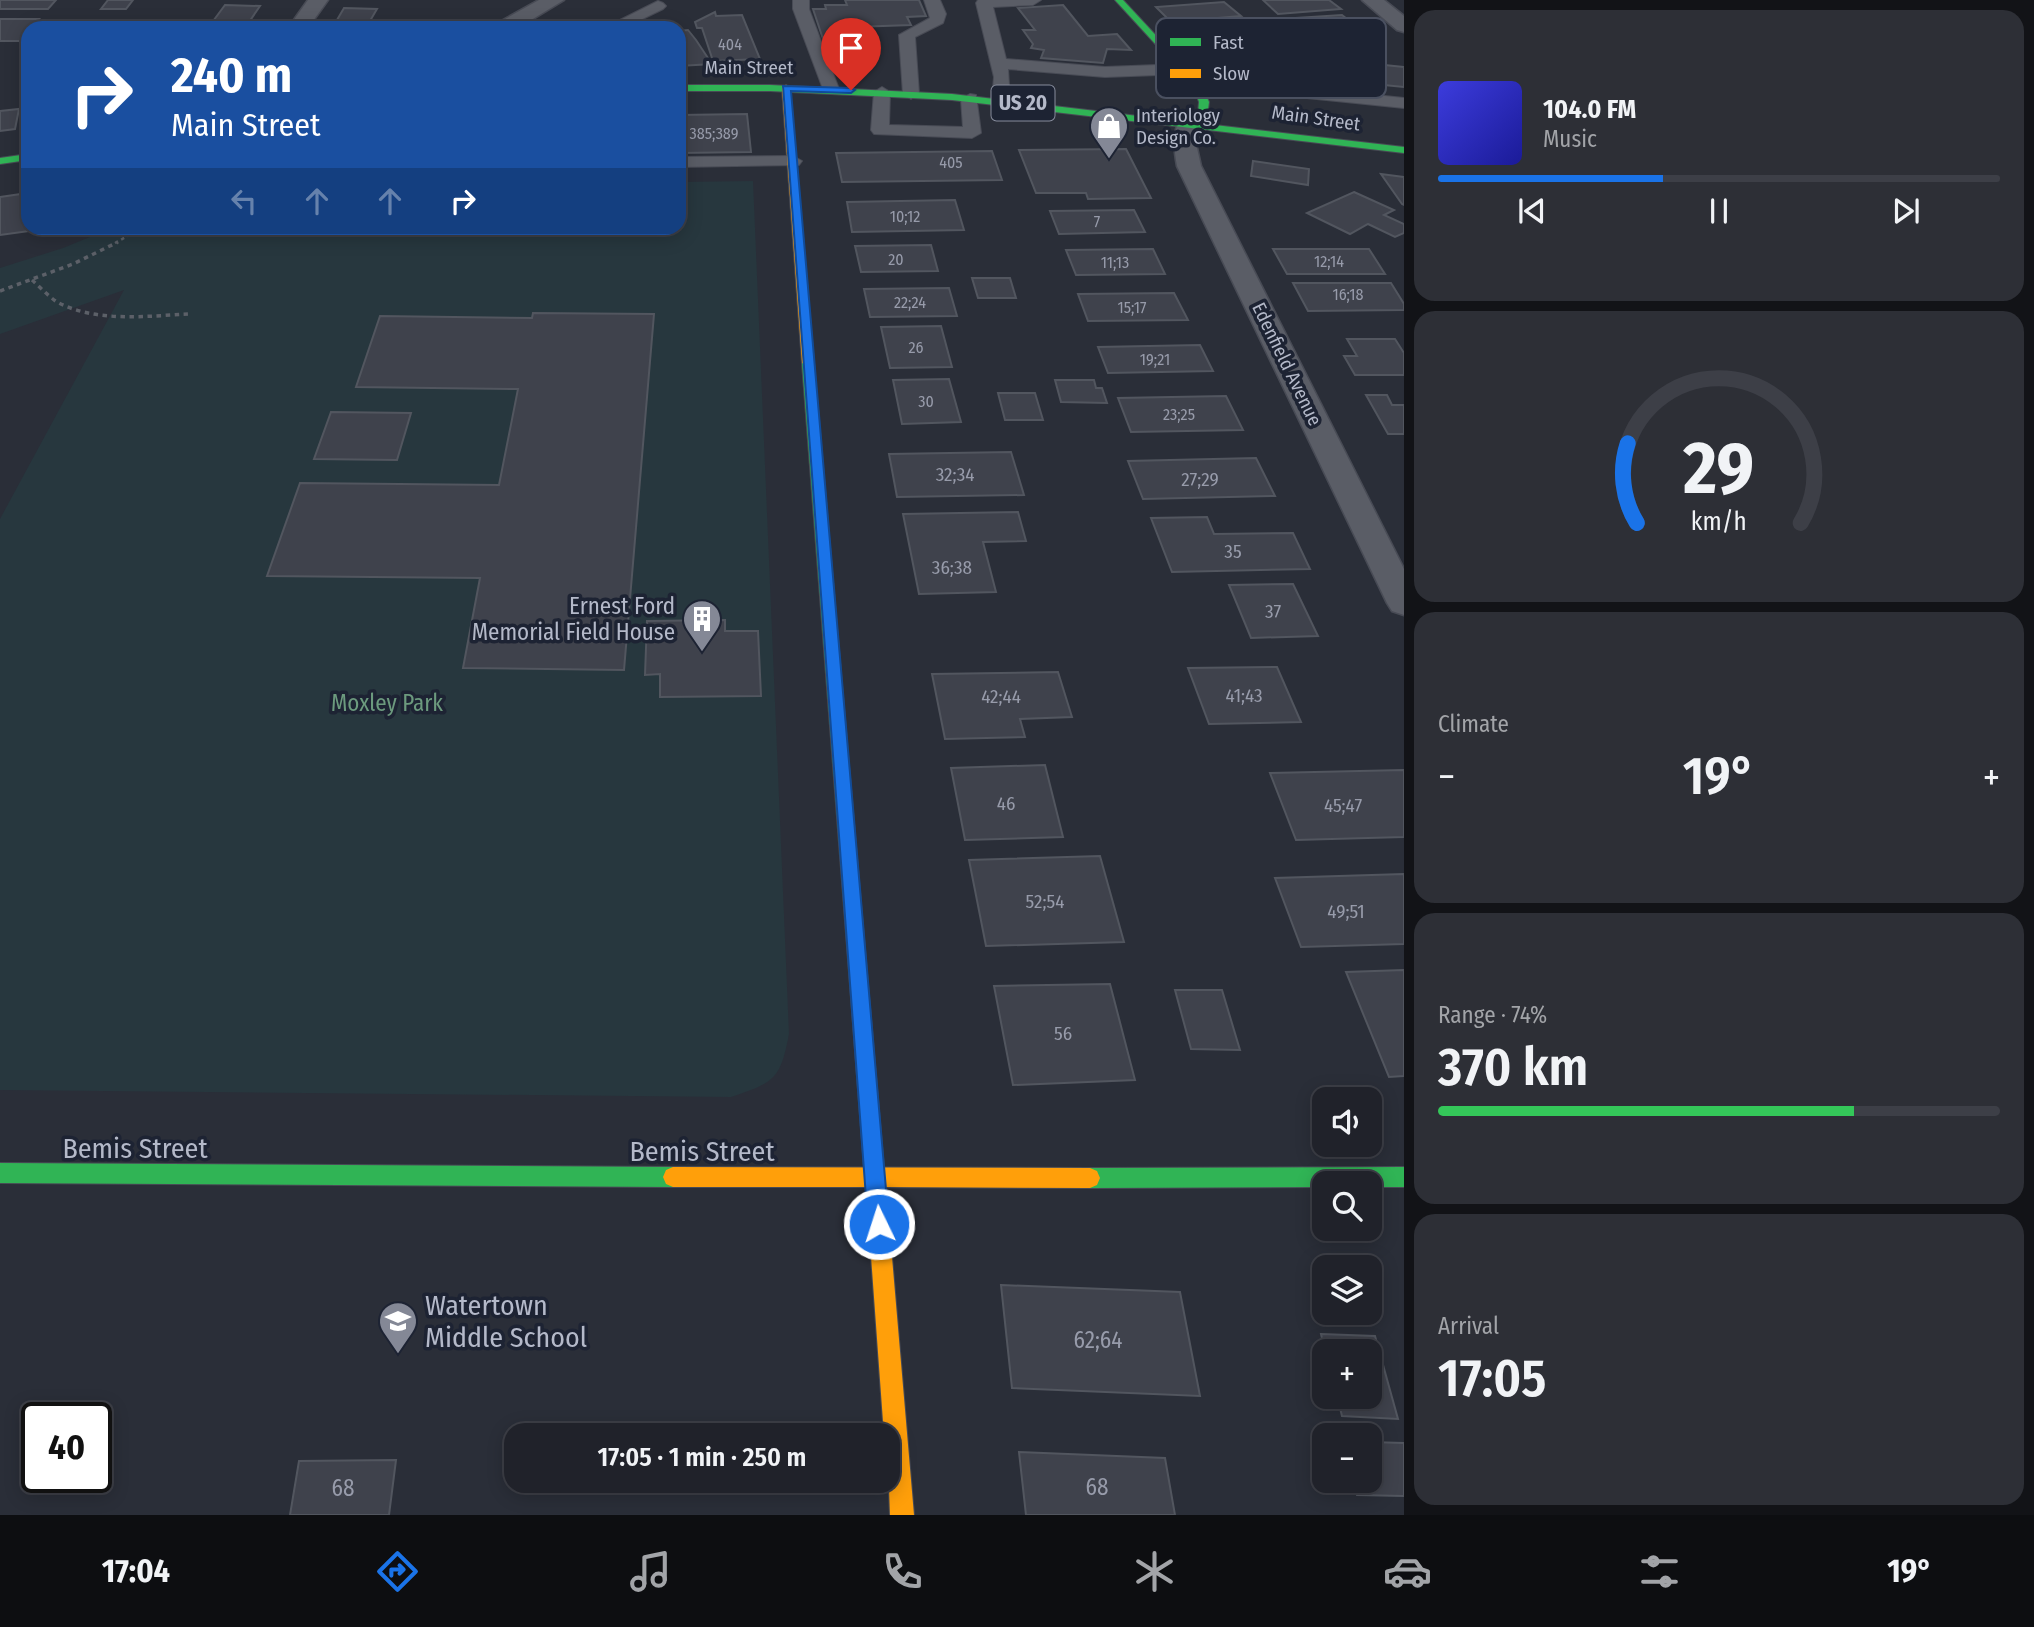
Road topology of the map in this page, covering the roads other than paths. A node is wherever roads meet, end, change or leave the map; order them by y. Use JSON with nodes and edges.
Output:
{"nodes":[{"id":1,"x":318,"y":0,"type":"edge"},
{"id":2,"x":554,"y":0,"type":"edge"},
{"id":3,"x":801,"y":0,"type":"edge"},
{"id":4,"x":932,"y":0,"type":"edge"},
{"id":5,"x":1033,"y":0,"type":"edge"},
{"id":6,"x":1119,"y":0,"type":"edge"},
{"id":7,"x":1372,"y":0,"type":"edge"},
{"id":8,"x":658,"y":6,"type":"dead end"},
{"id":9,"x":303,"y":21,"type":"edge"},
{"id":10,"x":516,"y":21,"type":"edge"},
{"id":11,"x":627,"y":21,"type":"edge"},
{"id":12,"x":1404,"y":26,"type":"edge"},
{"id":13,"x":1156,"y":39,"type":"edge"},
{"id":14,"x":998,"y":63,"type":"junction"},
{"id":15,"x":1156,"y":70,"type":"edge"},
{"id":16,"x":686,"y":88,"type":"edge"},
{"id":17,"x":786,"y":88,"type":"junction"},
{"id":18,"x":831,"y":89,"type":"junction"},
{"id":19,"x":882,"y":92,"type":"junction"},
{"id":20,"x":911,"y":94,"type":"junction"},
{"id":21,"x":1202,"y":98,"type":"edge"},
{"id":22,"x":1356,"y":98,"type":"edge"},
{"id":23,"x":970,"y":99,"type":"junction"},
{"id":24,"x":1001,"y":101,"type":"junction"},
{"id":25,"x":1404,"y":103,"type":"edge"},
{"id":26,"x":1195,"y":123,"type":"junction"},
{"id":27,"x":1404,"y":150,"type":"edge"},
{"id":28,"x":21,"y":158,"type":"edge"},
{"id":29,"x":0,"y":161,"type":"edge"},
{"id":30,"x":793,"y":161,"type":"junction"},
{"id":31,"x":686,"y":162,"type":"edge"},
{"id":32,"x":1404,"y":603,"type":"edge"},
{"id":33,"x":0,"y":1173,"type":"edge"},
{"id":34,"x":875,"y":1177,"type":"junction"},
{"id":35,"x":1404,"y":1177,"type":"edge"},
{"id":36,"x":902,"y":1515,"type":"edge"}],
"edges":[{"from":1,"to":9,"type":"street"},
{"from":2,"to":10,"type":"street"},
{"from":3,"to":18,"type":"lane"},
{"from":4,"to":20,"type":"lane"},
{"from":5,"to":14,"type":"lane"},
{"from":6,"to":13,"type":"street"},
{"from":7,"to":12,"type":"street"},
{"from":8,"to":11,"type":"lane"},
{"from":14,"to":15,"type":"lane"},
{"from":14,"to":24,"type":"lane"},
{"from":16,"to":17,"type":"street","name":"Main Street","number":"US 20"},
{"from":17,"to":18,"type":"street","name":"Main Street","number":"US 20"},
{"from":17,"to":30,"type":"street"},
{"from":18,"to":19,"type":"street","name":"Main Street","number":"US 20"},
{"from":19,"to":20,"type":"street","name":"Main Street","number":"US 20"},
{"from":19,"to":23,"type":"lane"},
{"from":20,"to":23,"type":"street","name":"Main Street","number":"US 20"},
{"from":21,"to":26,"type":"street"},
{"from":22,"to":25,"type":"lane"},
{"from":23,"to":24,"type":"street","name":"Main Street","number":"US 20"},
{"from":24,"to":26,"type":"street","name":"Main Street","number":"US 20"},
{"from":26,"to":27,"type":"street","name":"Main Street","number":"US 20"},
{"from":26,"to":32,"type":"street","name":"Edenfield Avenue"},
{"from":28,"to":29,"type":"street"},
{"from":30,"to":31,"type":"lane"},
{"from":30,"to":34,"type":"street"},
{"from":33,"to":34,"type":"street","name":"Bemis Street"},
{"from":34,"to":35,"type":"street","name":"Bemis Street"},
{"from":34,"to":36,"type":"street"}]}
